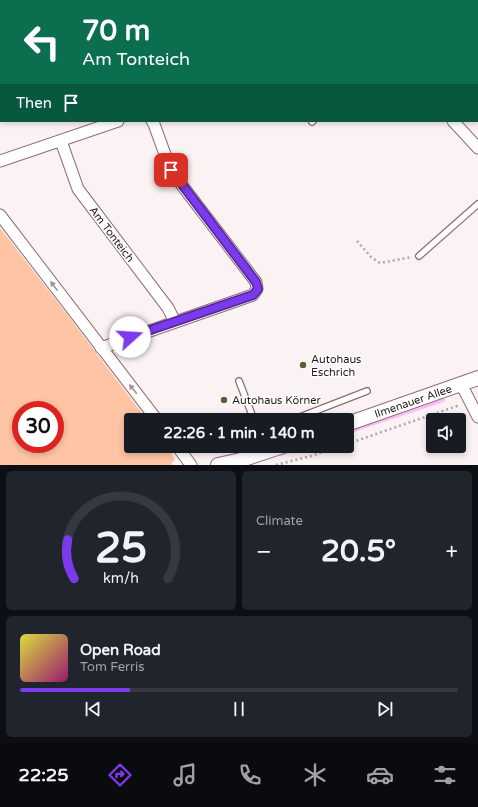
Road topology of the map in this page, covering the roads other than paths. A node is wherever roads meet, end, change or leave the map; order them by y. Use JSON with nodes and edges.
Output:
{"nodes":[{"id":1,"x":115,"y":122,"type":"edge"},
{"id":2,"x":153,"y":122,"type":"edge"},
{"id":3,"x":454,"y":122,"type":"edge"},
{"id":4,"x":61,"y":141,"type":"junction"},
{"id":5,"x":478,"y":148,"type":"edge"},
{"id":6,"x":0,"y":161,"type":"edge"},
{"id":7,"x":478,"y":204,"type":"edge"},
{"id":8,"x":0,"y":215,"type":"edge"},
{"id":9,"x":419,"y":256,"type":"dead end"},
{"id":10,"x":176,"y":322,"type":"junction"},
{"id":11,"x":101,"y":348,"type":"junction"},
{"id":12,"x":478,"y":378,"type":"edge"},
{"id":13,"x":239,"y":381,"type":"dead end"},
{"id":14,"x":461,"y":384,"type":"junction"},
{"id":15,"x":367,"y":391,"type":"dead end"},
{"id":16,"x":152,"y":413,"type":"edge"},
{"id":17,"x":251,"y":413,"type":"edge"},
{"id":18,"x":310,"y":413,"type":"edge"},
{"id":19,"x":478,"y":417,"type":"edge"},
{"id":20,"x":354,"y":422,"type":"edge"},
{"id":21,"x":182,"y":453,"type":"edge"},
{"id":22,"x":250,"y":453,"type":"edge"},
{"id":23,"x":191,"y":465,"type":"edge"},
{"id":24,"x":218,"y":465,"type":"edge"}],
"edges":[{"from":1,"to":4,"type":"street"},
{"from":2,"to":10,"type":"street"},
{"from":3,"to":5,"type":"street"},
{"from":4,"to":6,"type":"street"},
{"from":4,"to":10,"type":"street","name":"Am Tonteich"},
{"from":7,"to":9,"type":"lane"},
{"from":11,"to":8,"type":"street","one_way":true},
{"from":10,"to":11,"type":"street"},
{"from":16,"to":11,"type":"street","one_way":true},
{"from":12,"to":14,"type":"street","name":"Ilmenauer Allee"},
{"from":13,"to":17,"type":"lane"},
{"from":14,"to":19,"type":"street"},
{"from":14,"to":20,"type":"street","name":"Ilmenauer Allee"},
{"from":15,"to":18,"type":"lane"},
{"from":21,"to":23,"type":"street"},
{"from":22,"to":24,"type":"street"}]}
